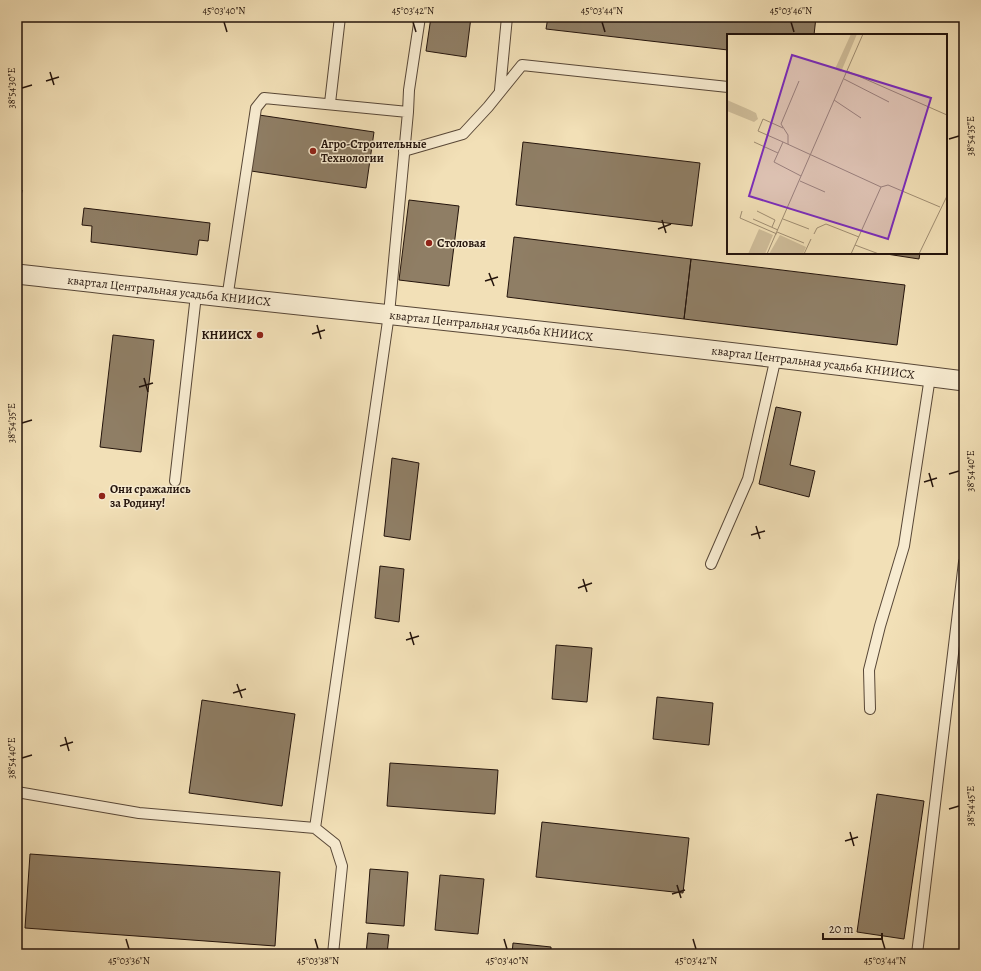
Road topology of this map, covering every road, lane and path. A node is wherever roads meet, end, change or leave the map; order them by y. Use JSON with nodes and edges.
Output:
{"nodes":[{"id":1,"x":340,"y":17,"type":"edge"},
{"id":2,"x":420,"y":17,"type":"edge"},
{"id":3,"x":507,"y":17,"type":"edge"},
{"id":4,"x":727,"y":87,"type":"edge"},
{"id":5,"x":500,"y":90,"type":"junction"},
{"id":6,"x":330,"y":103,"type":"junction"},
{"id":7,"x":408,"y":112,"type":"junction"},
{"id":8,"x":404,"y":151,"type":"junction"},
{"id":9,"x":17,"y":274,"type":"edge"},
{"id":10,"x":196,"y":295,"type":"junction"},
{"id":11,"x":227,"y":298,"type":"junction"},
{"id":12,"x":389,"y":314,"type":"junction"},
{"id":13,"x":776,"y":357,"type":"junction"},
{"id":14,"x":930,"y":377,"type":"junction"},
{"id":15,"x":964,"y":381,"type":"edge"},
{"id":16,"x":175,"y":481,"type":"dead end"},
{"id":17,"x":964,"y":562,"type":"edge"},
{"id":18,"x":711,"y":564,"type":"dead end"},
{"id":19,"x":870,"y":709,"type":"dead end"},
{"id":20,"x":17,"y":792,"type":"edge"},
{"id":21,"x":315,"y":828,"type":"junction"},
{"id":22,"x":333,"y":954,"type":"edge"},
{"id":23,"x":917,"y":954,"type":"edge"}],
"edges":[{"from":1,"to":6,"type":"lane"},
{"from":2,"to":7,"type":"lane"},
{"from":3,"to":5,"type":"lane"},
{"from":4,"to":5,"type":"lane"},
{"from":5,"to":8,"type":"lane"},
{"from":6,"to":7,"type":"lane"},
{"from":6,"to":11,"type":"lane"},
{"from":7,"to":8,"type":"lane"},
{"from":8,"to":12,"type":"lane"},
{"from":9,"to":10,"type":"street","name":"квартал Центральная усадьба КНИИСХ"},
{"from":10,"to":11,"type":"street","name":"квартал Центральная усадьба КНИИСХ"},
{"from":10,"to":16,"type":"lane"},
{"from":11,"to":12,"type":"street","name":"квартал Центральная усадьба КНИИСХ"},
{"from":12,"to":13,"type":"street","name":"квартал Центральная усадьба КНИИСХ"},
{"from":12,"to":21,"type":"lane"},
{"from":13,"to":14,"type":"street","name":"квартал Центральная усадьба КНИИСХ"},
{"from":13,"to":18,"type":"lane"},
{"from":14,"to":15,"type":"street","name":"квартал Центральная усадьба КНИИСХ"},
{"from":14,"to":19,"type":"lane"},
{"from":17,"to":23,"type":"lane"},
{"from":20,"to":21,"type":"lane"},
{"from":21,"to":22,"type":"lane"}]}
